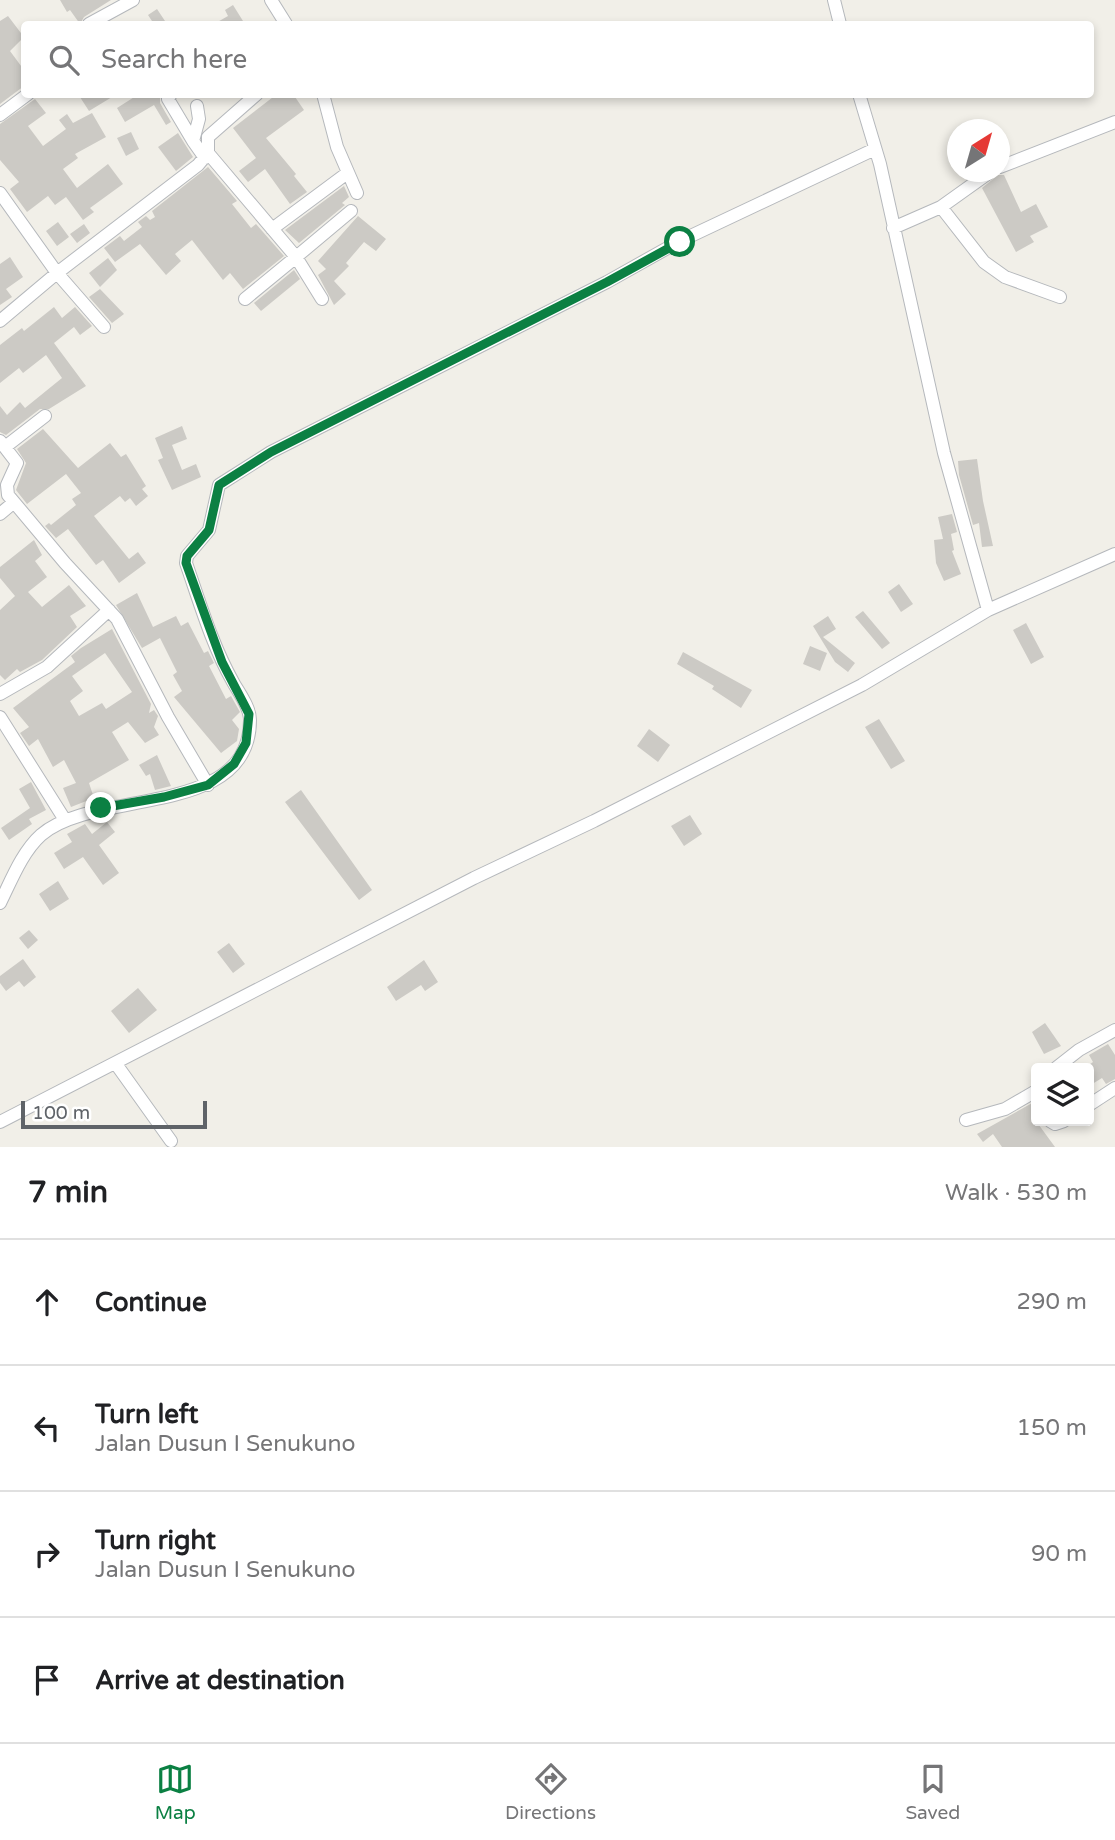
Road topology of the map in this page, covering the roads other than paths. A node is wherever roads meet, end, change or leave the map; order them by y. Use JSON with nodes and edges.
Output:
{"nodes":[{"id":1,"x":133,"y":0,"type":"edge"},
{"id":2,"x":271,"y":0,"type":"edge"},
{"id":3,"x":834,"y":0,"type":"edge"},
{"id":4,"x":94,"y":21,"type":"edge"},
{"id":5,"x":281,"y":21,"type":"edge"},
{"id":6,"x":839,"y":21,"type":"edge"},
{"id":7,"x":23,"y":98,"type":"edge"},
{"id":8,"x":169,"y":98,"type":"edge"},
{"id":9,"x":252,"y":98,"type":"edge"},
{"id":10,"x":324,"y":98,"type":"edge"},
{"id":11,"x":860,"y":98,"type":"edge"},
{"id":12,"x":197,"y":106,"type":"dead end"},
{"id":13,"x":0,"y":115,"type":"edge"},
{"id":14,"x":1115,"y":122,"type":"edge"},
{"id":15,"x":193,"y":141,"type":"junction"},
{"id":16,"x":875,"y":149,"type":"junction"},
{"id":17,"x":206,"y":156,"type":"junction"},
{"id":18,"x":1010,"y":163,"type":"edge"},
{"id":19,"x":346,"y":174,"type":"junction"},
{"id":20,"x":976,"y":182,"type":"edge"},
{"id":21,"x":0,"y":193,"type":"edge"},
{"id":22,"x":357,"y":193,"type":"dead end"},
{"id":23,"x":941,"y":207,"type":"junction"},
{"id":24,"x":351,"y":211,"type":"dead end"},
{"id":25,"x":893,"y":228,"type":"junction"},
{"id":26,"x":271,"y":229,"type":"junction"},
{"id":27,"x":296,"y":257,"type":"junction"},
{"id":28,"x":57,"y":273,"type":"junction"},
{"id":29,"x":1060,"y":297,"type":"dead end"},
{"id":30,"x":245,"y":299,"type":"dead end"},
{"id":31,"x":322,"y":299,"type":"dead end"},
{"id":32,"x":0,"y":321,"type":"edge"},
{"id":33,"x":104,"y":327,"type":"dead end"},
{"id":34,"x":45,"y":416,"type":"dead end"},
{"id":35,"x":3,"y":444,"type":"edge"},
{"id":36,"x":13,"y":503,"type":"junction"},
{"id":37,"x":0,"y":514,"type":"edge"},
{"id":38,"x":1115,"y":554,"type":"edge"},
{"id":39,"x":109,"y":610,"type":"junction"},
{"id":40,"x":988,"y":610,"type":"junction"},
{"id":41,"x":0,"y":694,"type":"edge"},
{"id":42,"x":0,"y":717,"type":"edge"},
{"id":43,"x":208,"y":785,"type":"junction"},
{"id":44,"x":65,"y":820,"type":"junction"},
{"id":45,"x":0,"y":903,"type":"edge"},
{"id":46,"x":1115,"y":1030,"type":"edge"},
{"id":47,"x":1062,"y":1063,"type":"edge"},
{"id":48,"x":116,"y":1064,"type":"junction"},
{"id":49,"x":1115,"y":1088,"type":"edge"},
{"id":50,"x":1031,"y":1096,"type":"edge"},
{"id":51,"x":1094,"y":1102,"type":"edge"},
{"id":52,"x":966,"y":1120,"type":"dead end"},
{"id":53,"x":0,"y":1122,"type":"edge"},
{"id":54,"x":171,"y":1141,"type":"dead end"}],
"edges":[{"from":1,"to":4,"type":"street"},
{"from":2,"to":5,"type":"street"},
{"from":3,"to":6,"type":"street"},
{"from":7,"to":13,"type":"street"},
{"from":8,"to":15,"type":"street"},
{"from":9,"to":17,"type":"street"},
{"from":10,"to":19,"type":"street"},
{"from":11,"to":16,"type":"street"},
{"from":12,"to":15,"type":"street"},
{"from":14,"to":18,"type":"street"},
{"from":15,"to":17,"type":"street"},
{"from":16,"to":25,"type":"street"},
{"from":16,"to":43,"type":"street"},
{"from":17,"to":26,"type":"street"},
{"from":17,"to":28,"type":"street"},
{"from":19,"to":22,"type":"street"},
{"from":19,"to":26,"type":"street"},
{"from":20,"to":23,"type":"street"},
{"from":21,"to":28,"type":"street"},
{"from":23,"to":25,"type":"street"},
{"from":23,"to":29,"type":"street"},
{"from":24,"to":27,"type":"street"},
{"from":25,"to":40,"type":"street"},
{"from":26,"to":27,"type":"street"},
{"from":27,"to":30,"type":"street"},
{"from":27,"to":31,"type":"street"},
{"from":28,"to":32,"type":"street"},
{"from":28,"to":33,"type":"street"},
{"from":34,"to":35,"type":"street"},
{"from":35,"to":36,"type":"street"},
{"from":36,"to":37,"type":"street"},
{"from":36,"to":39,"type":"street"},
{"from":38,"to":40,"type":"street"},
{"from":39,"to":41,"type":"street"},
{"from":39,"to":43,"type":"street"},
{"from":40,"to":48,"type":"street"},
{"from":42,"to":44,"type":"street"},
{"from":43,"to":44,"type":"street"},
{"from":44,"to":45,"type":"street"},
{"from":46,"to":47,"type":"street"},
{"from":48,"to":53,"type":"street"},
{"from":48,"to":54,"type":"street"},
{"from":49,"to":51,"type":"street"},
{"from":50,"to":52,"type":"street"}]}
